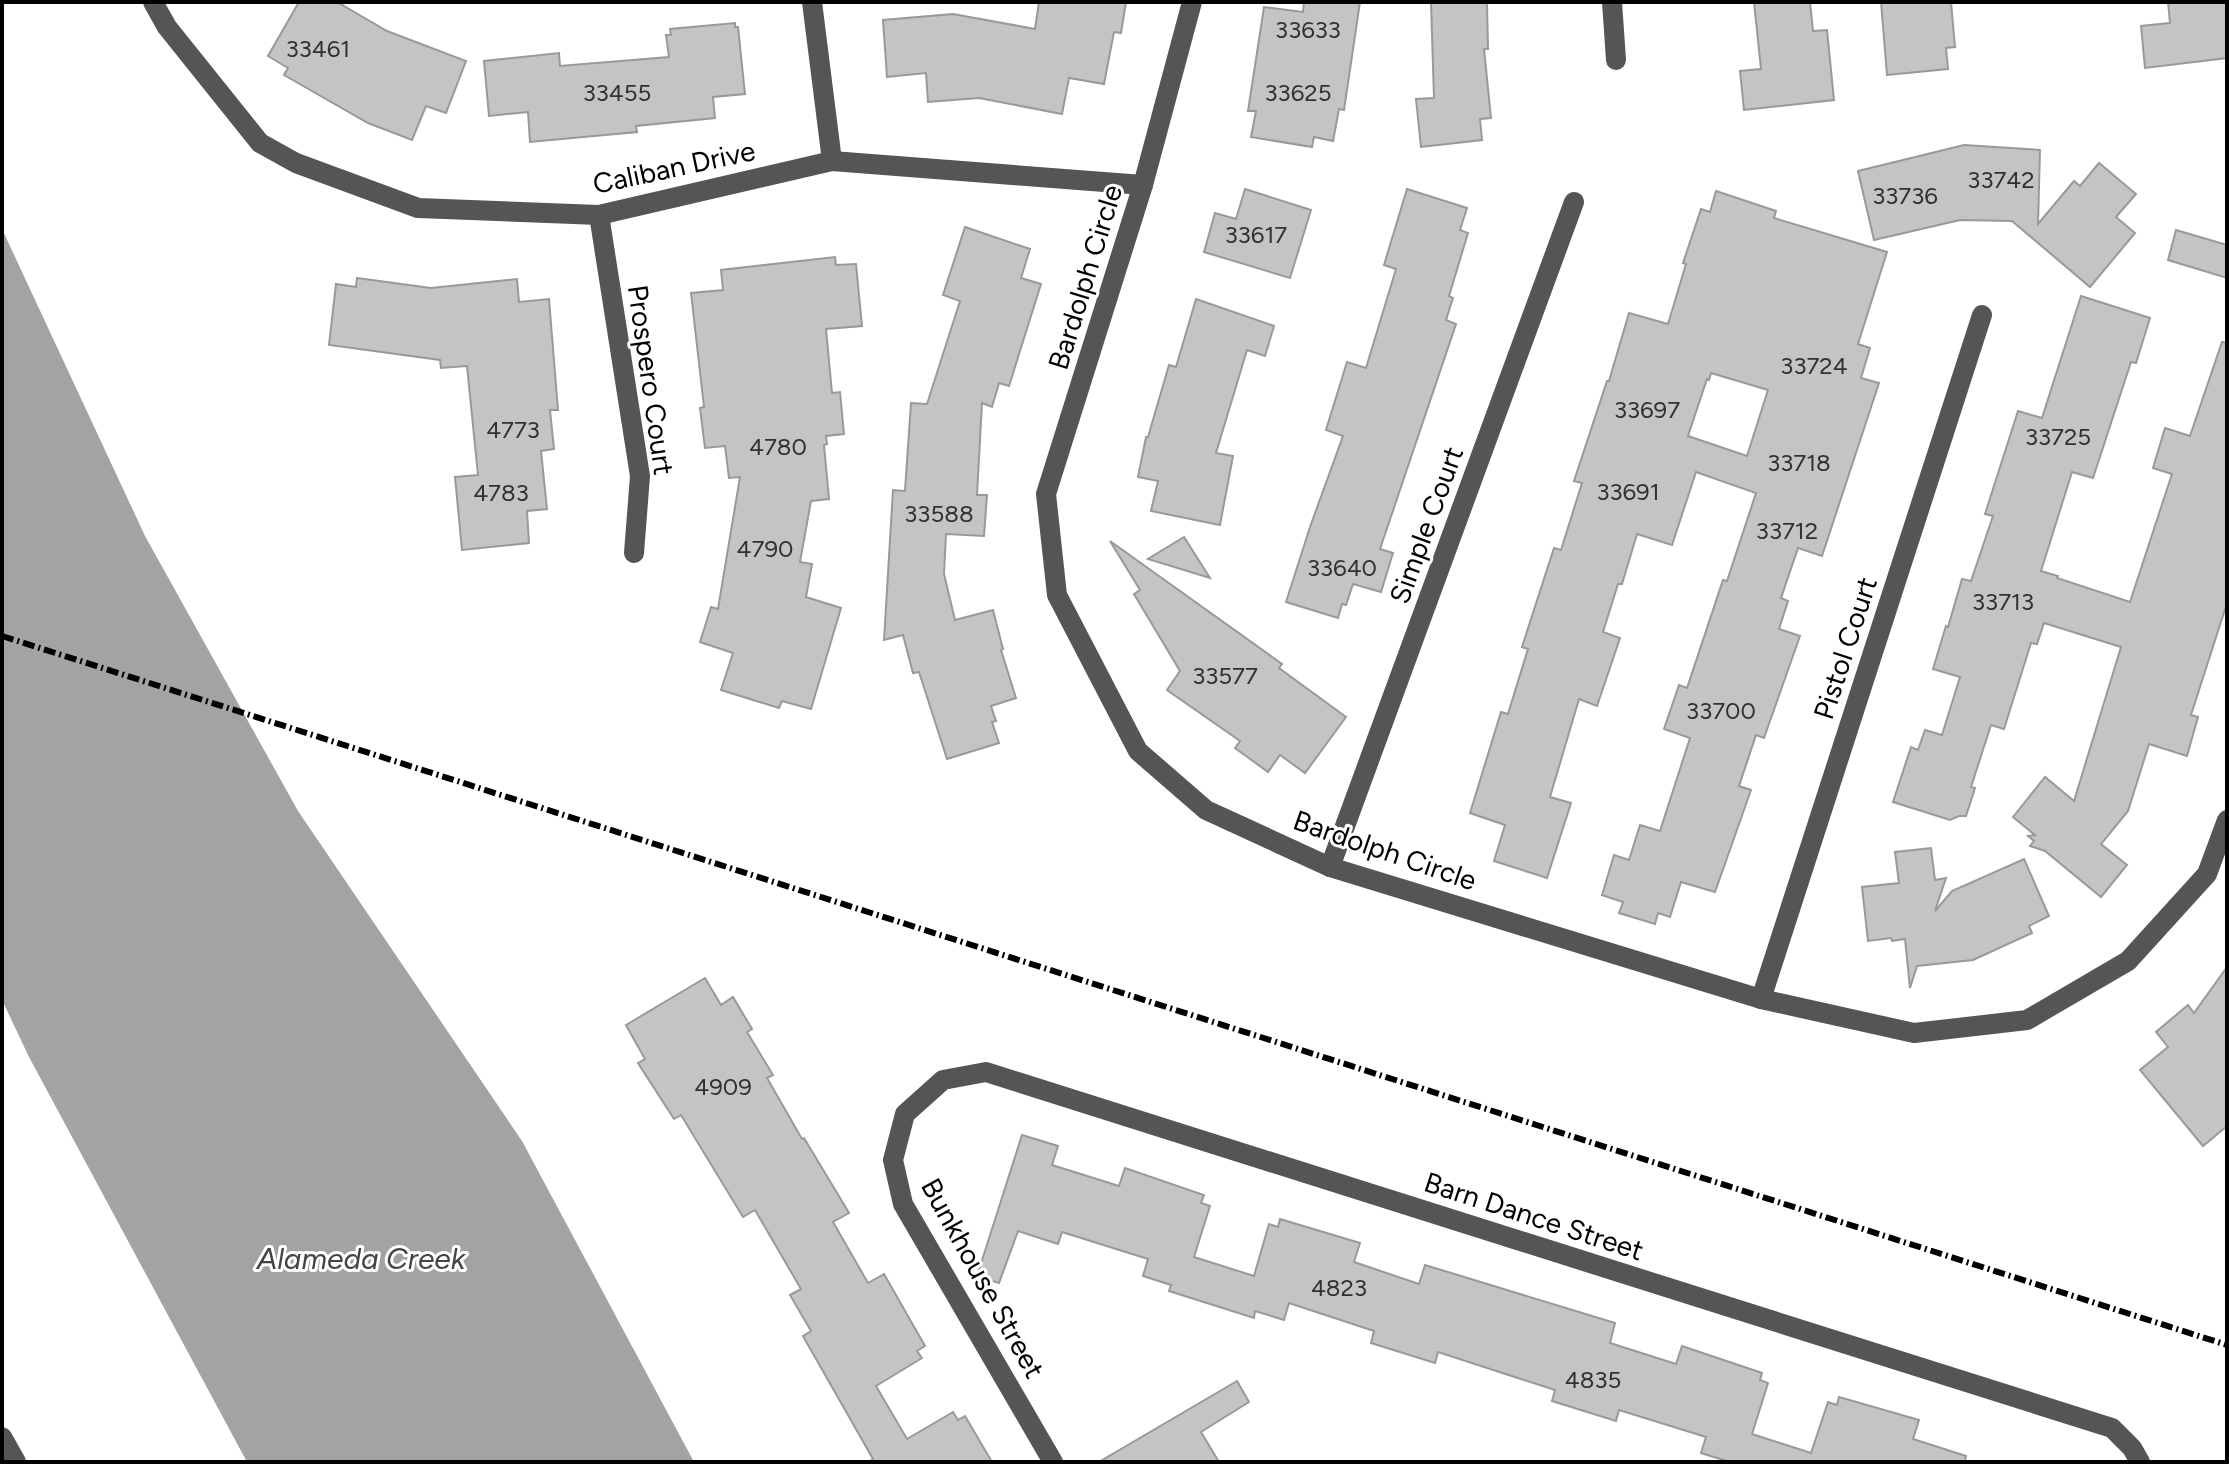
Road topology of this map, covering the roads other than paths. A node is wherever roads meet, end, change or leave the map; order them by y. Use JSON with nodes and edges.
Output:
{"nodes":[{"id":1,"x":153,"y":2,"type":"edge"},
{"id":2,"x":812,"y":2,"type":"edge"},
{"id":3,"x":1192,"y":2,"type":"edge"},
{"id":4,"x":1612,"y":2,"type":"edge"},
{"id":5,"x":1616,"y":60,"type":"dead end"},
{"id":6,"x":832,"y":161,"type":"junction"},
{"id":7,"x":1143,"y":185,"type":"junction"},
{"id":8,"x":1574,"y":202,"type":"dead end"},
{"id":9,"x":599,"y":215,"type":"junction"},
{"id":10,"x":1982,"y":315,"type":"dead end"},
{"id":11,"x":634,"y":553,"type":"dead end"},
{"id":12,"x":2227,"y":820,"type":"edge"},
{"id":13,"x":1330,"y":867,"type":"junction"},
{"id":14,"x":1761,"y":999,"type":"junction"},
{"id":15,"x":905,"y":1114,"type":"joint"},
{"id":16,"x":2,"y":1437,"type":"edge"},
{"id":17,"x":16,"y":1462,"type":"edge"},
{"id":18,"x":1053,"y":1462,"type":"edge"},
{"id":19,"x":2140,"y":1462,"type":"edge"}],
"edges":[{"from":1,"to":9,"type":"street","name":"Caliban Drive"},
{"from":2,"to":6,"type":"street"},
{"from":3,"to":7,"type":"street","name":"Bardolph Circle"},
{"from":4,"to":5,"type":"street"},
{"from":6,"to":7,"type":"street","name":"Caliban Drive"},
{"from":6,"to":9,"type":"street","name":"Caliban Drive"},
{"from":7,"to":13,"type":"street","name":"Bardolph Circle"},
{"from":8,"to":13,"type":"street","name":"Simple Court"},
{"from":9,"to":11,"type":"street","name":"Prospero Court"},
{"from":10,"to":14,"type":"street","name":"Pistol Court"},
{"from":12,"to":14,"type":"street","name":"Bardolph Circle"},
{"from":13,"to":14,"type":"street","name":"Bardolph Circle"},
{"from":15,"to":18,"type":"street","name":"Bunkhouse Street"},
{"from":15,"to":19,"type":"street","name":"Barn Dance Street"},
{"from":16,"to":17,"type":"street"}]}
